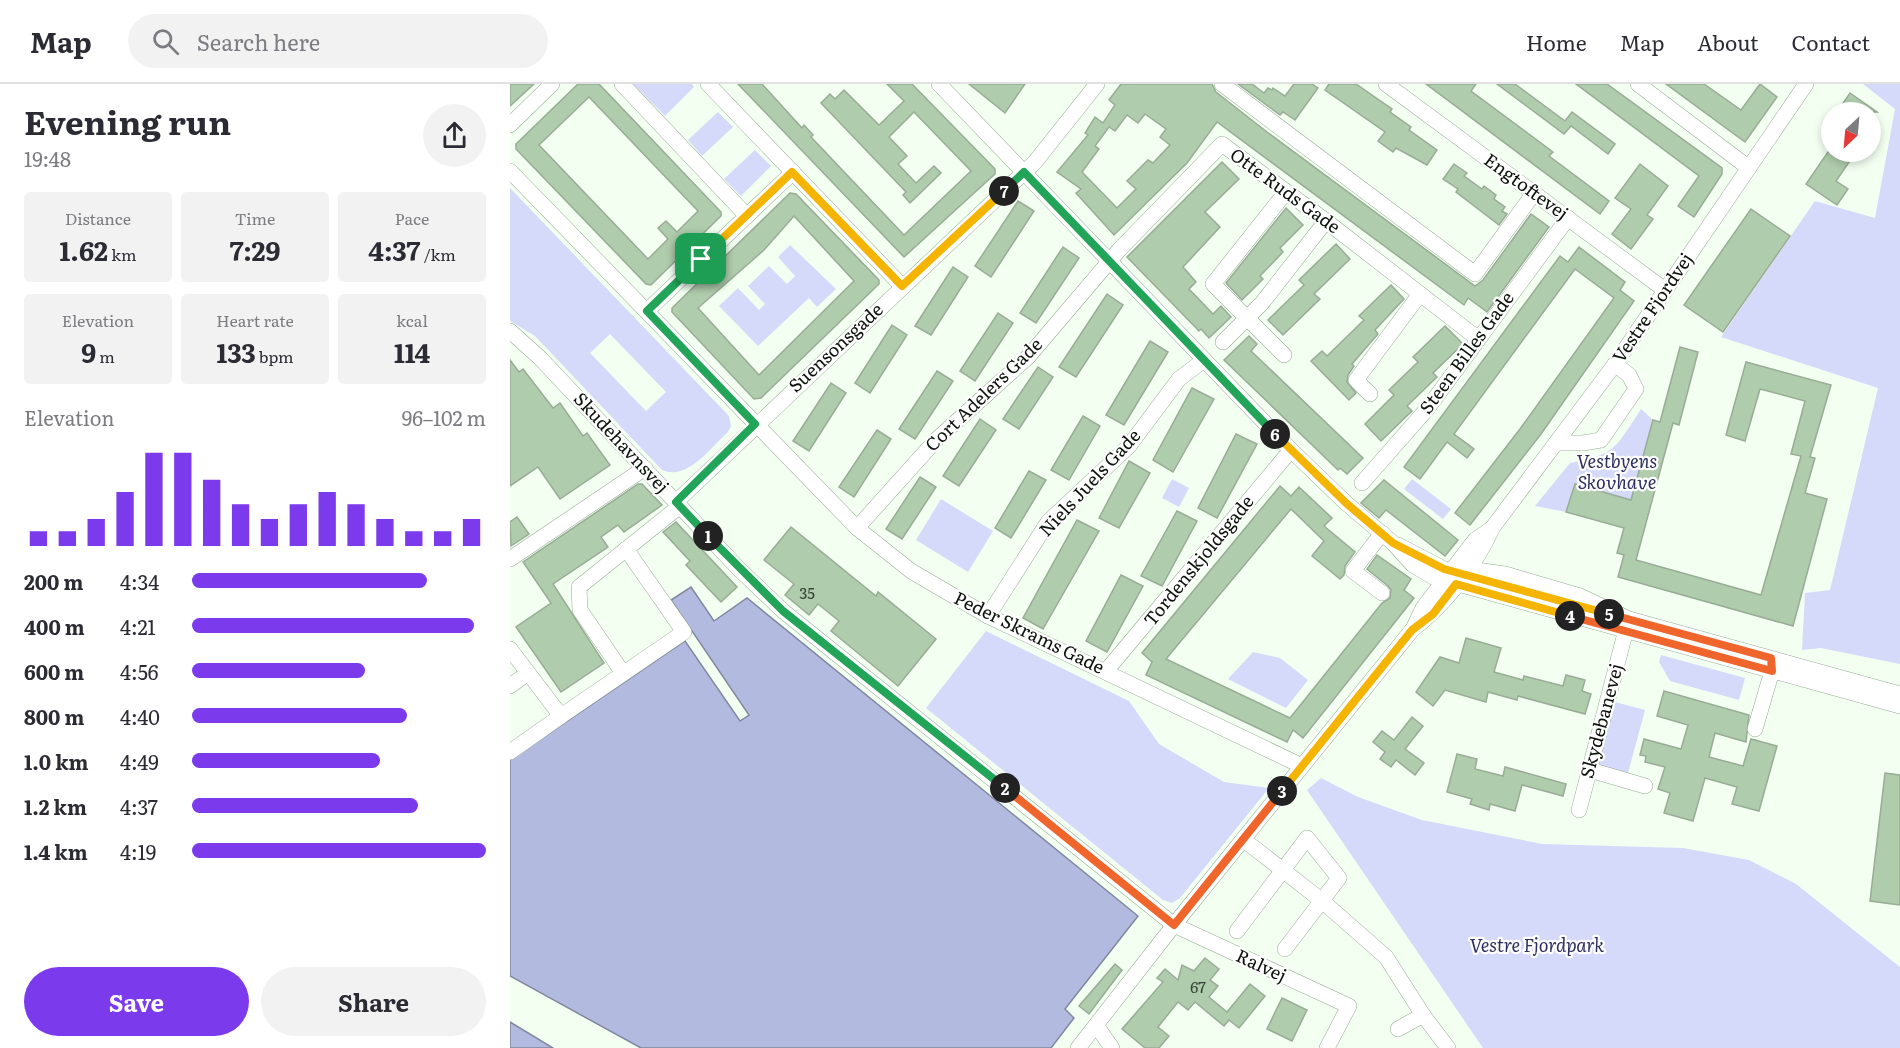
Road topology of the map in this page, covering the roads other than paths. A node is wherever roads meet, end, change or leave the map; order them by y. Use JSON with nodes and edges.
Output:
{"nodes":[{"id":1,"x":552,"y":84,"type":"edge"},
{"id":2,"x":622,"y":84,"type":"edge"},
{"id":3,"x":939,"y":84,"type":"edge"},
{"id":4,"x":1096,"y":84,"type":"edge"},
{"id":5,"x":1222,"y":84,"type":"edge"},
{"id":6,"x":1386,"y":84,"type":"edge"},
{"id":7,"x":1638,"y":84,"type":"edge"},
{"id":8,"x":1806,"y":84,"type":"edge"},
{"id":9,"x":715,"y":86,"type":"edge"},
{"id":10,"x":510,"y":124,"type":"edge"},
{"id":11,"x":1749,"y":168,"type":"junction"},
{"id":12,"x":510,"y":171,"type":"edge"},
{"id":13,"x":792,"y":172,"type":"junction"},
{"id":14,"x":1024,"y":172,"type":"junction"},
{"id":15,"x":1286,"y":192,"type":"junction"},
{"id":16,"x":1534,"y":193,"type":"junction"},
{"id":17,"x":747,"y":216,"type":"junction"},
{"id":18,"x":1568,"y":218,"type":"junction"},
{"id":19,"x":1326,"y":221,"type":"junction"},
{"id":20,"x":1109,"y":261,"type":"junction"},
{"id":21,"x":902,"y":286,"type":"junction"},
{"id":22,"x":1665,"y":290,"type":"junction"},
{"id":23,"x":1420,"y":294,"type":"junction"},
{"id":24,"x":647,"y":311,"type":"junction"},
{"id":25,"x":1247,"y":318,"type":"junction"},
{"id":26,"x":512,"y":335,"type":"edge"},
{"id":27,"x":1477,"y":338,"type":"junction"},
{"id":28,"x":1223,"y":342,"type":"dead end"},
{"id":29,"x":1284,"y":355,"type":"dead end"},
{"id":30,"x":1204,"y":360,"type":"junction"},
{"id":31,"x":1615,"y":364,"type":"junction"},
{"id":32,"x":1370,"y":394,"type":"dead end"},
{"id":33,"x":755,"y":424,"type":"junction"},
{"id":34,"x":1558,"y":443,"type":"junction"},
{"id":35,"x":1292,"y":450,"type":"junction"},
{"id":36,"x":645,"y":468,"type":"junction"},
{"id":37,"x":1362,"y":483,"type":"dead end"},
{"id":38,"x":678,"y":504,"type":"junction"},
{"id":39,"x":857,"y":528,"type":"junction"},
{"id":40,"x":1387,"y":538,"type":"junction"},
{"id":41,"x":626,"y":549,"type":"junction"},
{"id":42,"x":510,"y":559,"type":"edge"},
{"id":43,"x":1456,"y":576,"type":"junction"},
{"id":44,"x":1382,"y":592,"type":"dead end"},
{"id":45,"x":988,"y":616,"type":"junction"},
{"id":46,"x":1627,"y":625,"type":"junction"},
{"id":47,"x":510,"y":649,"type":"edge"},
{"id":48,"x":1772,"y":665,"type":"junction"},
{"id":49,"x":1106,"y":671,"type":"junction"},
{"id":50,"x":528,"y":673,"type":"junction"},
{"id":51,"x":623,"y":673,"type":"junction"},
{"id":52,"x":510,"y":686,"type":"edge"},
{"id":53,"x":1900,"y":694,"type":"edge"},
{"id":54,"x":1900,"y":706,"type":"edge"},
{"id":55,"x":561,"y":716,"type":"junction"},
{"id":56,"x":1755,"y":729,"type":"dead end"},
{"id":57,"x":510,"y":752,"type":"edge"},
{"id":58,"x":1302,"y":766,"type":"junction"},
{"id":59,"x":1590,"y":770,"type":"junction"},
{"id":60,"x":1645,"y":786,"type":"dead end"},
{"id":61,"x":1579,"y":810,"type":"dead end"},
{"id":62,"x":1244,"y":840,"type":"junction"},
{"id":63,"x":1282,"y":869,"type":"junction"},
{"id":64,"x":1321,"y":900,"type":"junction"},
{"id":65,"x":1174,"y":925,"type":"junction"},
{"id":66,"x":1237,"y":931,"type":"dead end"},
{"id":67,"x":1285,"y":949,"type":"dead end"},
{"id":68,"x":1423,"y":1015,"type":"junction"},
{"id":69,"x":1096,"y":1025,"type":"junction"},
{"id":70,"x":1398,"y":1029,"type":"dead end"},
{"id":71,"x":1446,"y":1047,"type":"edge"},
{"id":72,"x":1078,"y":1048,"type":"edge"},
{"id":73,"x":1112,"y":1048,"type":"edge"},
{"id":74,"x":1327,"y":1048,"type":"edge"}],
"edges":[{"from":1,"to":10,"type":"street"},
{"from":2,"to":17,"type":"street"},
{"from":3,"to":14,"type":"street"},
{"from":4,"to":14,"type":"street","name":"Suensonsgade"},
{"from":5,"to":16,"type":"street"},
{"from":6,"to":16,"type":"street","name":"Engtoftevej"},
{"from":7,"to":11,"type":"street"},
{"from":8,"to":11,"type":"street","name":"Vestre Fjordvej"},
{"from":9,"to":13,"type":"street"},
{"from":11,"to":22,"type":"street","name":"Vestre Fjordvej"},
{"from":12,"to":24,"type":"street","name":"Peder Skrams Gade"},
{"from":13,"to":17,"type":"street"},
{"from":13,"to":21,"type":"street"},
{"from":14,"to":20,"type":"street"},
{"from":14,"to":21,"type":"street","name":"Suensonsgade"},
{"from":15,"to":19,"type":"street","name":"Otte Ruds Gade"},
{"from":15,"to":20,"type":"street","name":"Otte Ruds Gade"},
{"from":15,"to":25,"type":"street"},
{"from":16,"to":18,"type":"street","name":"Engtoftevej"},
{"from":17,"to":24,"type":"street"},
{"from":18,"to":22,"type":"street","name":"Engtoftevej"},
{"from":18,"to":27,"type":"street","name":"Steen Billes Gade"},
{"from":19,"to":23,"type":"street","name":"Otte Ruds Gade"},
{"from":19,"to":25,"type":"street"},
{"from":20,"to":30,"type":"street"},
{"from":20,"to":39,"type":"street","name":"Cort Adelers Gade"},
{"from":21,"to":33,"type":"street","name":"Suensonsgade"},
{"from":22,"to":31,"type":"street","name":"Vestre Fjordvej"},
{"from":23,"to":27,"type":"street","name":"Otte Ruds Gade"},
{"from":23,"to":32,"type":"street"},
{"from":24,"to":33,"type":"street","name":"Peder Skrams Gade"},
{"from":25,"to":28,"type":"street"},
{"from":25,"to":29,"type":"street"},
{"from":26,"to":36,"type":"street","name":"Skudehavnsvej"},
{"from":27,"to":37,"type":"street","name":"Steen Billes Gade"},
{"from":30,"to":35,"type":"street"},
{"from":30,"to":45,"type":"street","name":"Niels Juels Gade"},
{"from":31,"to":34,"type":"street","name":"Vestre Fjordvej"},
{"from":31,"to":34,"type":"street"},
{"from":33,"to":38,"type":"street","name":"Suensonsgade"},
{"from":33,"to":39,"type":"street","name":"Peder Skrams Gade"},
{"from":34,"to":43,"type":"street","name":"Vestre Fjordvej"},
{"from":35,"to":40,"type":"street"},
{"from":35,"to":49,"type":"street","name":"Tordenskjoldsgade"},
{"from":36,"to":38,"type":"street","name":"Skudehavnsvej"},
{"from":36,"to":42,"type":"street"},
{"from":38,"to":41,"type":"street","name":"Suensonsgade"},
{"from":38,"to":65,"type":"street","name":"Skudehavnsvej"},
{"from":39,"to":45,"type":"street","name":"Peder Skrams Gade"},
{"from":40,"to":43,"type":"street"},
{"from":40,"to":44,"type":"street"},
{"from":41,"to":51,"type":"street","name":"Suensonsgade"},
{"from":41,"to":51,"type":"street"},
{"from":43,"to":46,"type":"street"},
{"from":43,"to":46,"type":"street"},
{"from":43,"to":58,"type":"street","name":"Vestre Fjordvej"},
{"from":45,"to":49,"type":"street","name":"Peder Skrams Gade"},
{"from":46,"to":48,"type":"street"},
{"from":46,"to":59,"type":"street","name":"Skydebanevej"},
{"from":47,"to":50,"type":"street"},
{"from":48,"to":53,"type":"street"},
{"from":48,"to":54,"type":"street"},
{"from":48,"to":56,"type":"street"},
{"from":49,"to":58,"type":"street","name":"Peder Skrams Gade"},
{"from":50,"to":52,"type":"street"},
{"from":50,"to":55,"type":"street"},
{"from":51,"to":55,"type":"street"},
{"from":55,"to":57,"type":"street"},
{"from":58,"to":62,"type":"street","name":"Vestre Fjordvej"},
{"from":59,"to":60,"type":"street"},
{"from":59,"to":61,"type":"street","name":"Skydebanevej"},
{"from":62,"to":63,"type":"street"},
{"from":62,"to":65,"type":"street","name":"Vestre Fjordvej"},
{"from":63,"to":64,"type":"street"},
{"from":63,"to":64,"type":"street"},
{"from":63,"to":66,"type":"street"},
{"from":64,"to":67,"type":"street"},
{"from":64,"to":68,"type":"street"},
{"from":65,"to":69,"type":"street","name":"Vestre Fjordvej"},
{"from":65,"to":74,"type":"street","name":"Ralvej"},
{"from":68,"to":70,"type":"street"},
{"from":68,"to":71,"type":"street"},
{"from":69,"to":72,"type":"street","name":"Vestre Fjordvej"},
{"from":69,"to":73,"type":"street"}]}
